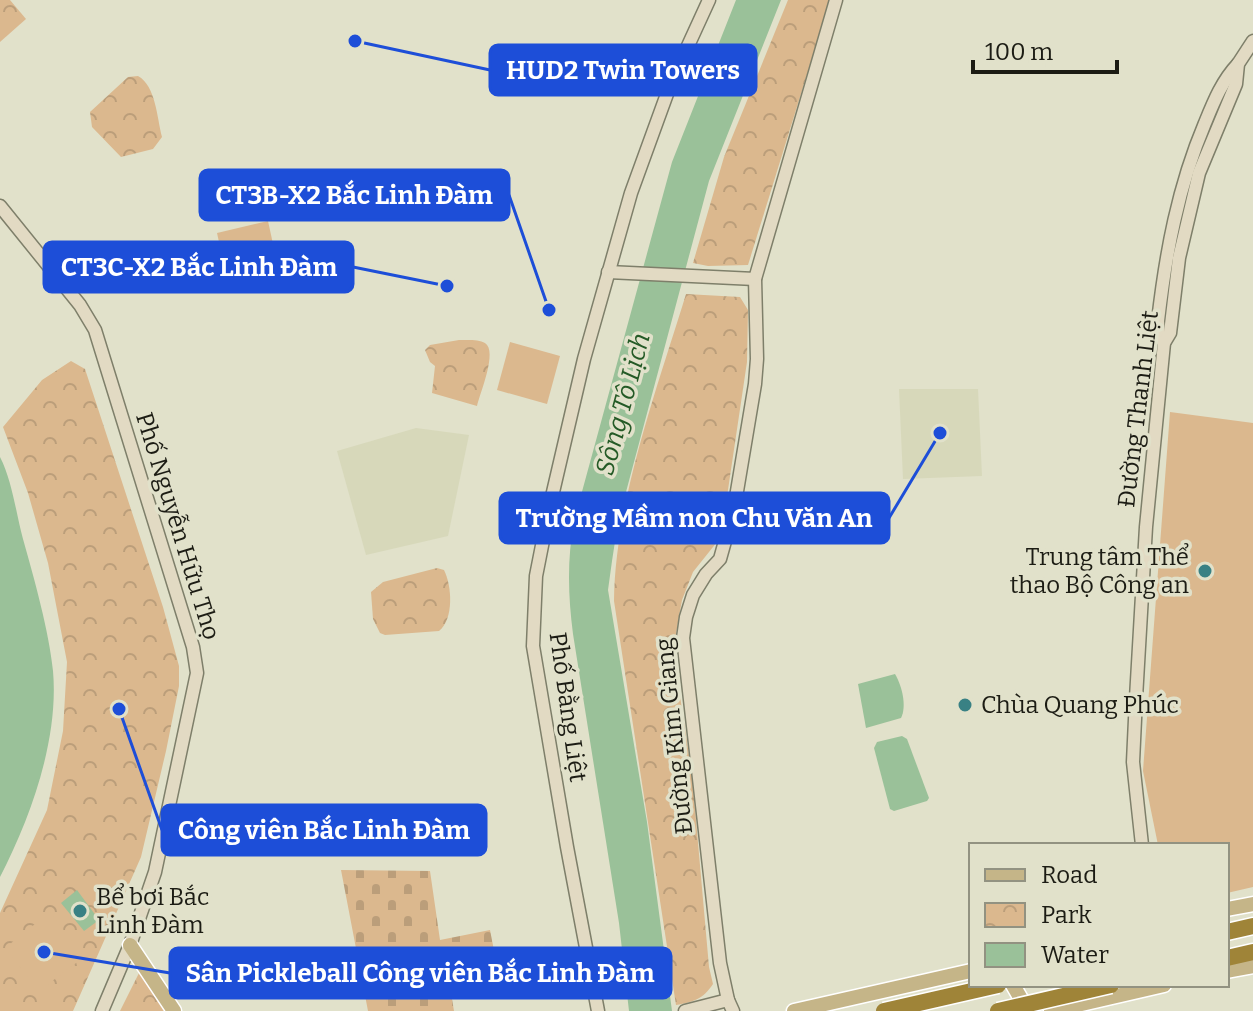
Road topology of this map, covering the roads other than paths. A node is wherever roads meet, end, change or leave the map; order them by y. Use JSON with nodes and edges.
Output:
{"nodes":[{"id":1,"x":709,"y":0,"type":"edge"},
{"id":2,"x":836,"y":0,"type":"edge"},
{"id":3,"x":1253,"y":41,"type":"edge"},
{"id":4,"x":0,"y":206,"type":"edge"},
{"id":5,"x":608,"y":272,"type":"junction"},
{"id":6,"x":755,"y":279,"type":"junction"},
{"id":7,"x":1142,"y":843,"type":"edge"},
{"id":8,"x":1253,"y":904,"type":"edge"},
{"id":9,"x":1229,"y":909,"type":"edge"},
{"id":10,"x":1253,"y":926,"type":"edge"},
{"id":11,"x":1229,"y":932,"type":"edge"},
{"id":12,"x":130,"y":945,"type":"junction"},
{"id":13,"x":1253,"y":952,"type":"edge"},
{"id":14,"x":1229,"y":958,"type":"edge"},
{"id":15,"x":1253,"y":966,"type":"edge"},
{"id":16,"x":969,"y":971,"type":"edge"},
{"id":17,"x":1229,"y":971,"type":"edge"},
{"id":18,"x":989,"y":987,"type":"edge"},
{"id":19,"x":1014,"y":987,"type":"edge"},
{"id":20,"x":1102,"y":987,"type":"edge"},
{"id":21,"x":1155,"y":987,"type":"edge"},
{"id":22,"x":871,"y":994,"type":"junction"},
{"id":23,"x":730,"y":1006,"type":"edge"},
{"id":24,"x":102,"y":1011,"type":"edge"},
{"id":25,"x":174,"y":1011,"type":"edge"},
{"id":26,"x":598,"y":1011,"type":"edge"},
{"id":27,"x":686,"y":1011,"type":"edge"},
{"id":28,"x":794,"y":1011,"type":"edge"},
{"id":29,"x":884,"y":1011,"type":"edge"},
{"id":30,"x":894,"y":1011,"type":"edge"},
{"id":31,"x":998,"y":1011,"type":"edge"},
{"id":32,"x":1028,"y":1011,"type":"edge"},
{"id":33,"x":1051,"y":1011,"type":"edge"}],
"edges":[{"from":1,"to":5,"type":"street","name":"Phố Bằng Liệt"},
{"from":2,"to":6,"type":"street","name":"Đường Kim Giang"},
{"from":3,"to":7,"type":"street","name":"Đường Thanh Liệt"},
{"from":4,"to":12,"type":"street","name":"Phố Nguyễn Hữu Thọ"},
{"from":5,"to":6,"type":"street"},
{"from":5,"to":26,"type":"street","name":"Phố Bằng Liệt"},
{"from":6,"to":23,"type":"street","name":"Đường Kim Giang"},
{"from":8,"to":9,"type":"main road"},
{"from":10,"to":11,"type":"highway"},
{"from":12,"to":24,"type":"street","name":"Phố Nguyễn Hữu Thọ"},
{"from":12,"to":25,"type":"main road"},
{"from":13,"to":14,"type":"highway"},
{"from":15,"to":17,"type":"main road"},
{"from":16,"to":22,"type":"main road"},
{"from":18,"to":29,"type":"highway","bridge":true},
{"from":19,"to":32,"type":"main road"},
{"from":20,"to":31,"type":"highway","bridge":true},
{"from":21,"to":33,"type":"main road"},
{"from":22,"to":28,"type":"main road"},
{"from":22,"to":30,"type":"main road"},
{"from":23,"to":27,"type":"street"}]}
